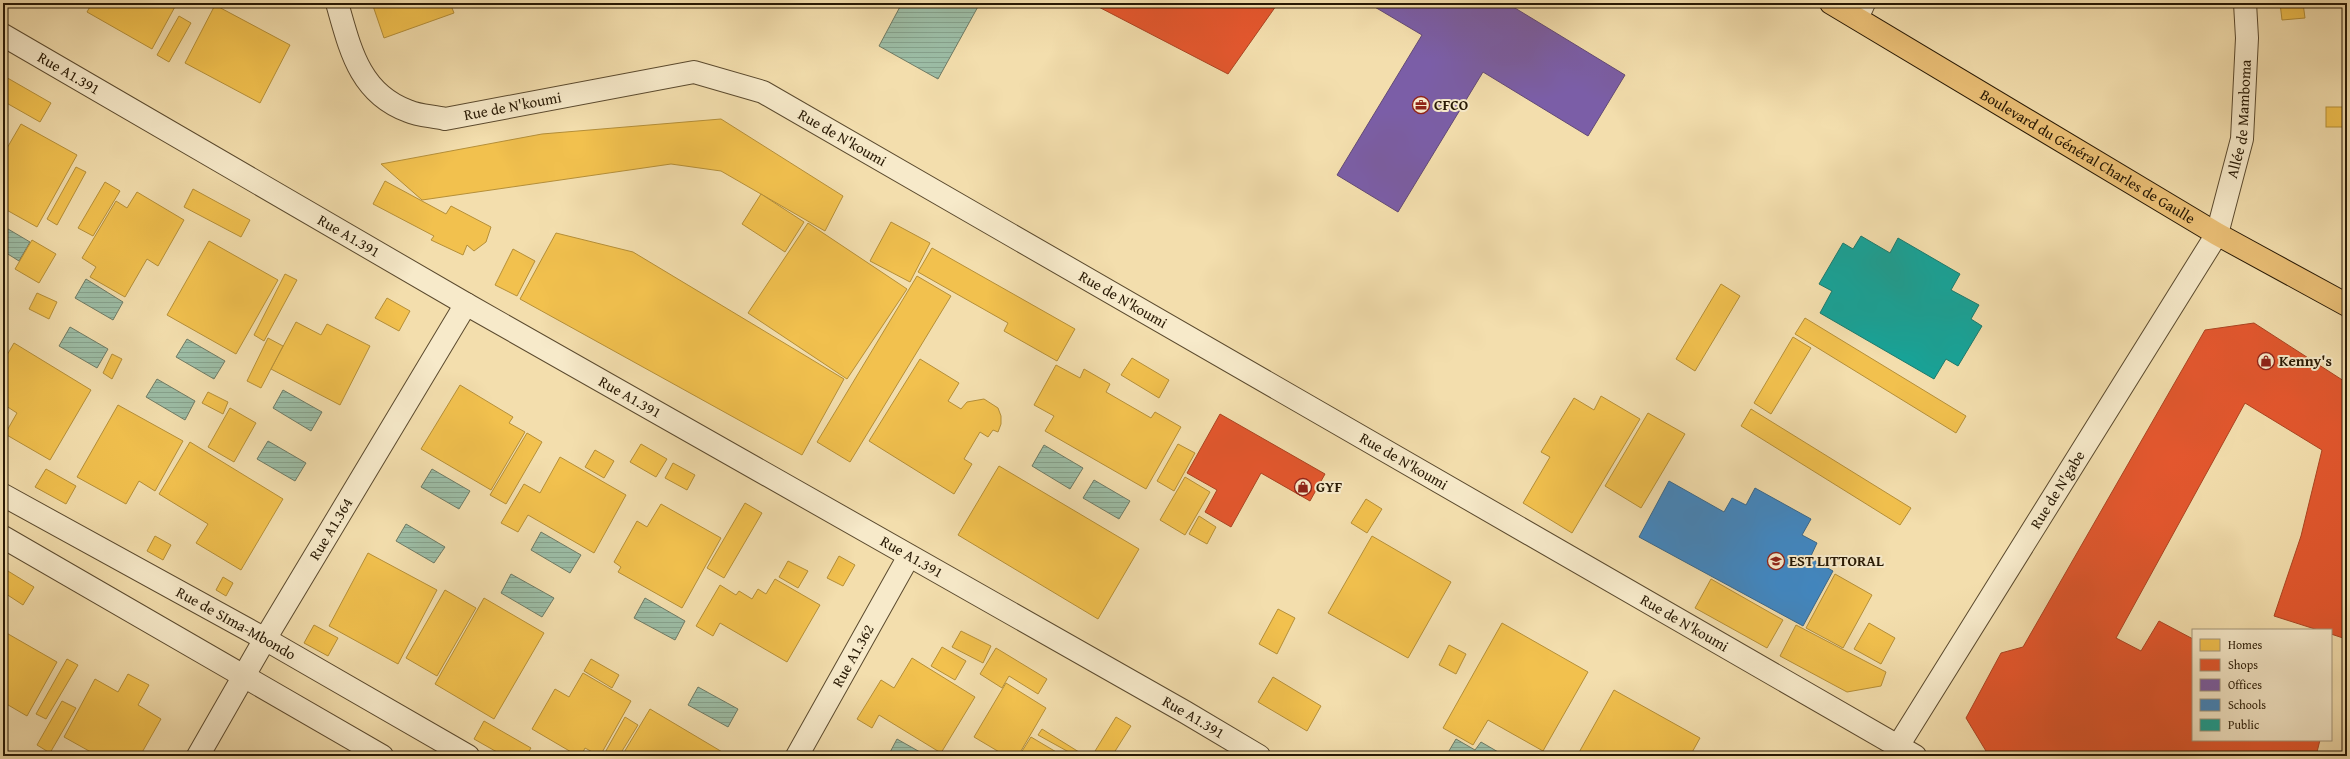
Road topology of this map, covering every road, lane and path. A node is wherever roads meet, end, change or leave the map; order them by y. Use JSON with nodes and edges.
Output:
{"nodes":[{"id":1,"x":337,"y":3,"type":"edge"},
{"id":2,"x":1831,"y":3,"type":"edge"},
{"id":3,"x":2245,"y":3,"type":"edge"},
{"id":4,"x":1860,"y":11,"type":"edge"},
{"id":5,"x":3,"y":35,"type":"edge"},
{"id":6,"x":2217,"y":234,"type":"junction"},
{"id":7,"x":466,"y":304,"type":"junction"},
{"id":8,"x":2347,"y":306,"type":"edge"},
{"id":9,"x":3,"y":495,"type":"edge"},
{"id":10,"x":3,"y":537,"type":"edge"},
{"id":11,"x":909,"y":556,"type":"junction"},
{"id":12,"x":265,"y":640,"type":"junction"},
{"id":13,"x":244,"y":677,"type":"junction"},
{"id":14,"x":1907,"y":751,"type":"edge"},
{"id":15,"x":198,"y":756,"type":"edge"},
{"id":16,"x":382,"y":756,"type":"edge"},
{"id":17,"x":468,"y":756,"type":"edge"},
{"id":18,"x":797,"y":756,"type":"edge"},
{"id":19,"x":1259,"y":756,"type":"edge"}],
"edges":[{"from":1,"to":14,"type":"street","name":"Rue de N'koumi"},
{"from":2,"to":4,"type":"main road","name":"Boulevard du Général Charles de Gaulle"},
{"from":3,"to":6,"type":"street","name":"Allée de Mamboma"},
{"from":4,"to":6,"type":"main road","name":"Boulevard du Général Charles de Gaulle"},
{"from":5,"to":7,"type":"street","name":"Rue A1.391"},
{"from":6,"to":8,"type":"main road","name":"Boulevard du Général Charles de Gaulle"},
{"from":6,"to":14,"type":"street","name":"Rue de N'gabe"},
{"from":7,"to":11,"type":"street","name":"Rue A1.391"},
{"from":7,"to":12,"type":"street","name":"Rue A1.364"},
{"from":9,"to":12,"type":"street","name":"Rue de SIma-Mbondo"},
{"from":10,"to":13,"type":"street"},
{"from":11,"to":18,"type":"street","name":"Rue A1.362"},
{"from":11,"to":19,"type":"street","name":"Rue A1.391"},
{"from":12,"to":13,"type":"street","name":"Rue A1.364"},
{"from":12,"to":17,"type":"street","name":"Rue de SIma-Mbondo"},
{"from":13,"to":15,"type":"street","name":"Rue A1.364"},
{"from":13,"to":16,"type":"street"}]}
